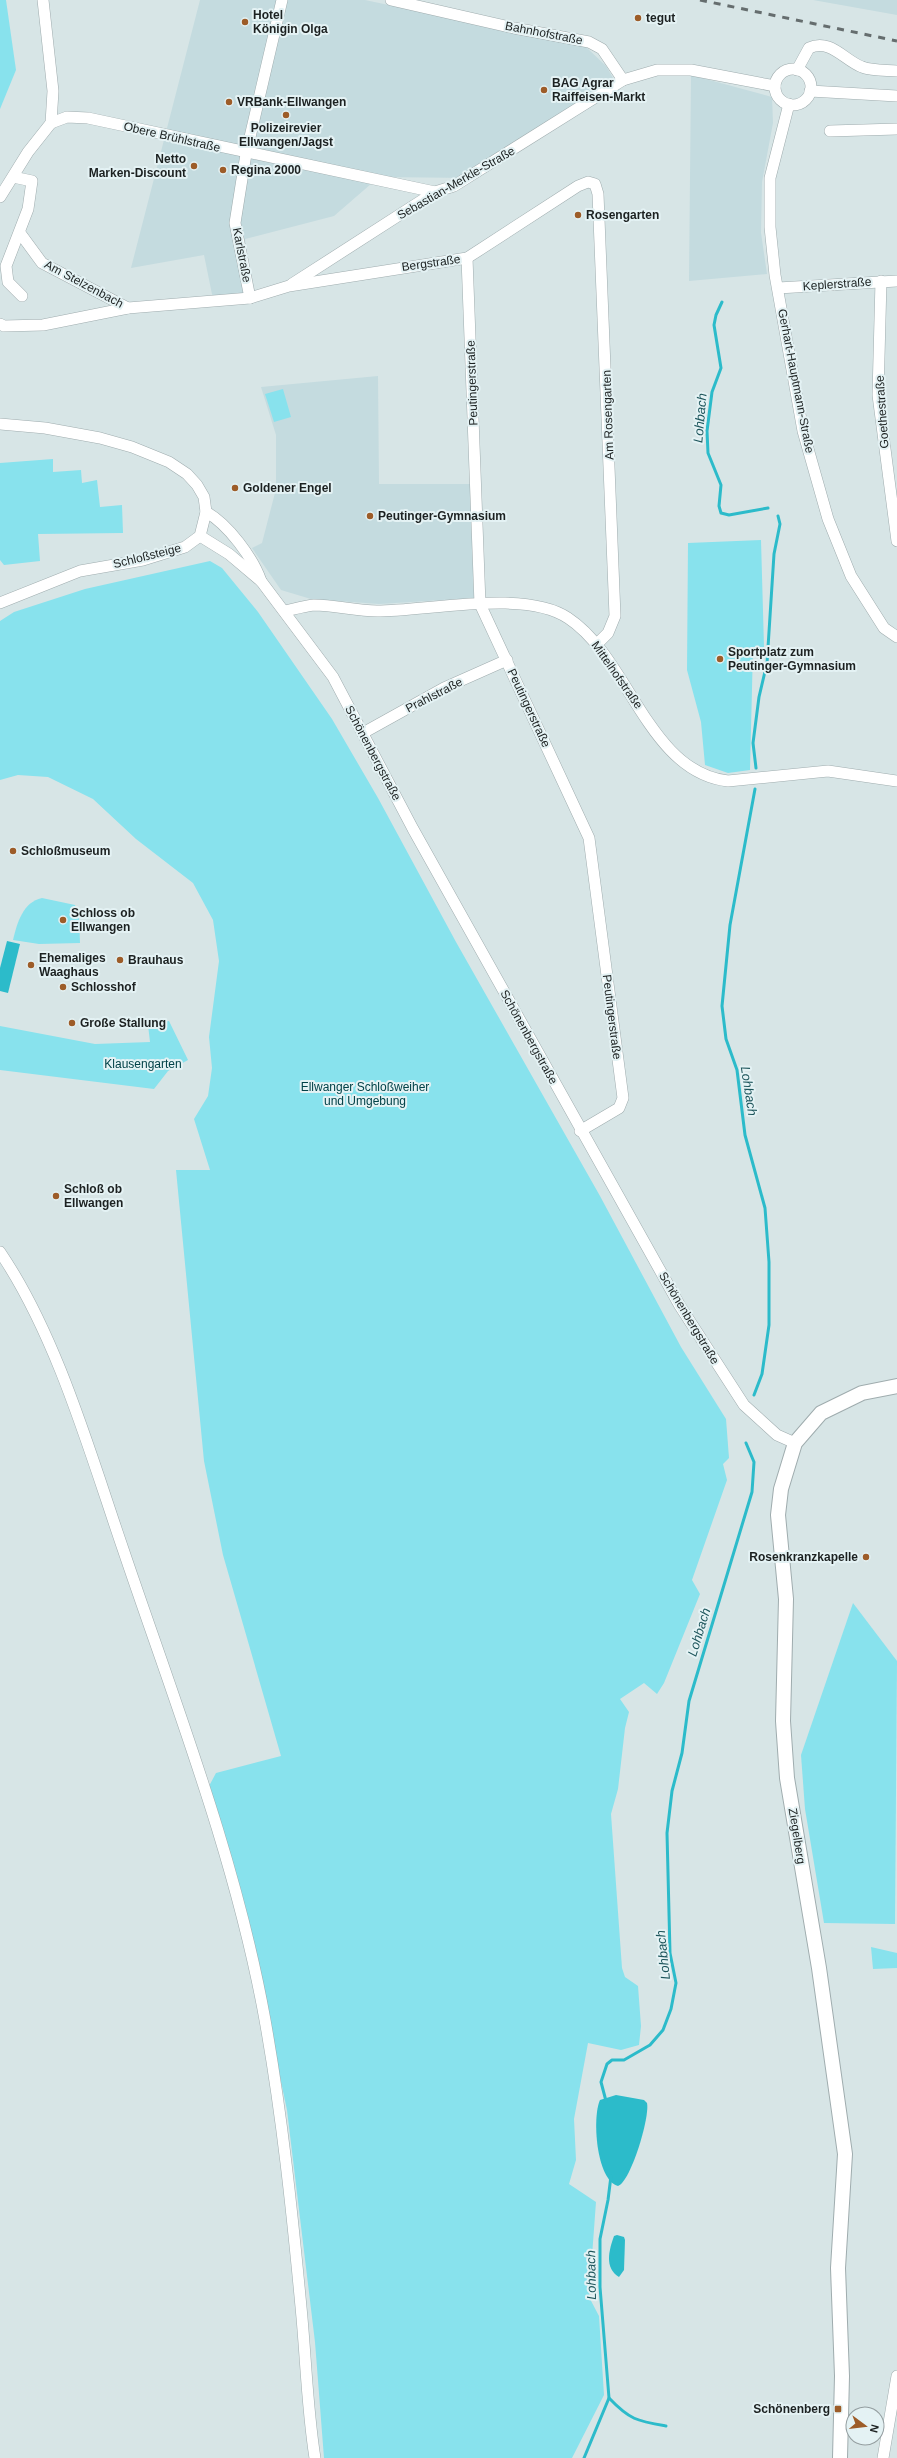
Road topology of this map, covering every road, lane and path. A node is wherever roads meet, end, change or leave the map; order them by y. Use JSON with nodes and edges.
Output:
{"nodes":[{"id":1,"x":43,"y":0,"type":"edge"},
{"id":2,"x":282,"y":0,"type":"edge"},
{"id":3,"x":391,"y":0,"type":"edge"},
{"id":4,"x":797,"y":70,"type":"junction"},
{"id":5,"x":897,"y":71,"type":"edge"},
{"id":6,"x":623,"y":80,"type":"junction"},
{"id":7,"x":775,"y":86,"type":"junction"},
{"id":8,"x":810,"y":91,"type":"junction"},
{"id":9,"x":897,"y":96,"type":"edge"},
{"id":10,"x":789,"y":104,"type":"junction"},
{"id":11,"x":51,"y":123,"type":"junction"},
{"id":12,"x":897,"y":129,"type":"edge"},
{"id":13,"x":830,"y":131,"type":"dead end"},
{"id":14,"x":246,"y":154,"type":"junction"},
{"id":15,"x":13,"y":177,"type":"junction"},
{"id":16,"x":592,"y":182,"type":"joint"},
{"id":17,"x":435,"y":192,"type":"junction"},
{"id":18,"x":0,"y":197,"type":"edge"},
{"id":19,"x":20,"y":233,"type":"junction"},
{"id":20,"x":467,"y":258,"type":"junction"},
{"id":21,"x":897,"y":281,"type":"edge"},
{"id":22,"x":882,"y":282,"type":"junction"},
{"id":23,"x":289,"y":286,"type":"junction"},
{"id":24,"x":778,"y":288,"type":"junction"},
{"id":25,"x":22,"y":296,"type":"dead end"},
{"id":26,"x":250,"y":298,"type":"junction"},
{"id":27,"x":128,"y":308,"type":"junction"},
{"id":28,"x":0,"y":324,"type":"edge"},
{"id":29,"x":0,"y":424,"type":"edge"},
{"id":30,"x":206,"y":512,"type":"junction"},
{"id":31,"x":896,"y":519,"type":"edge"},
{"id":32,"x":200,"y":536,"type":"junction"},
{"id":33,"x":897,"y":542,"type":"edge"},
{"id":34,"x":261,"y":581,"type":"junction"},
{"id":35,"x":0,"y":603,"type":"edge"},
{"id":36,"x":480,"y":604,"type":"junction"},
{"id":37,"x":284,"y":611,"type":"junction"},
{"id":38,"x":897,"y":637,"type":"edge"},
{"id":39,"x":597,"y":644,"type":"junction"},
{"id":40,"x":507,"y":660,"type":"junction"},
{"id":41,"x":363,"y":733,"type":"junction"},
{"id":42,"x":897,"y":781,"type":"edge"},
{"id":43,"x":580,"y":1131,"type":"junction"},
{"id":44,"x":0,"y":1252,"type":"edge"},
{"id":45,"x":897,"y":1386,"type":"edge"},
{"id":46,"x":795,"y":1443,"type":"junction"},
{"id":47,"x":897,"y":2376,"type":"edge"},
{"id":48,"x":892,"y":2434,"type":"edge"},
{"id":49,"x":315,"y":2458,"type":"edge"},
{"id":50,"x":840,"y":2458,"type":"edge"},
{"id":51,"x":883,"y":2458,"type":"edge"}],
"edges":[{"from":1,"to":11,"type":"street"},
{"from":2,"to":14,"type":"street","name":"Karlstraße"},
{"from":3,"to":6,"type":"street","name":"Bahnhofstraße"},
{"from":4,"to":5,"type":"street"},
{"from":4,"to":7,"type":"street"},
{"from":4,"to":8,"type":"street"},
{"from":6,"to":7,"type":"street"},
{"from":6,"to":17,"type":"street","name":"Sebastian-Merkle-Straße"},
{"from":7,"to":10,"type":"street"},
{"from":8,"to":9,"type":"street"},
{"from":8,"to":10,"type":"street"},
{"from":10,"to":24,"type":"street","name":"Gerhart-Hauptmann-Straße"},
{"from":11,"to":14,"type":"street","name":"Obere Brühlstraße"},
{"from":11,"to":15,"type":"street"},
{"from":12,"to":13,"type":"street"},
{"from":14,"to":17,"type":"street","name":"Obere Brühlstraße"},
{"from":14,"to":26,"type":"street","name":"Karlstraße"},
{"from":15,"to":18,"type":"street"},
{"from":15,"to":19,"type":"street"},
{"from":16,"to":20,"type":"street","name":"Bergstraße"},
{"from":16,"to":39,"type":"street","name":"Am Rosengarten"},
{"from":17,"to":23,"type":"street","name":"Sebastian-Merkle-Straße"},
{"from":19,"to":25,"type":"street"},
{"from":19,"to":27,"type":"street","name":"Am Stelzenbach"},
{"from":20,"to":23,"type":"street","name":"Bergstraße"},
{"from":20,"to":36,"type":"street","name":"Peutingerstraße"},
{"from":21,"to":22,"type":"street","name":"Keplerstraße"},
{"from":22,"to":24,"type":"street","name":"Keplerstraße"},
{"from":22,"to":31,"type":"street","name":"Goethestraße"},
{"from":23,"to":26,"type":"street","name":"Bergstraße"},
{"from":24,"to":38,"type":"street","name":"Gerhart-Hauptmann-Straße"},
{"from":26,"to":27,"type":"street"},
{"from":27,"to":28,"type":"street","name":"Am Stelzenbach"},
{"from":29,"to":30,"type":"street"},
{"from":30,"to":32,"type":"street"},
{"from":30,"to":34,"type":"street"},
{"from":31,"to":33,"type":"street","name":"Goethestraße"},
{"from":32,"to":34,"type":"street"},
{"from":32,"to":35,"type":"street","name":"Schloßsteige"},
{"from":34,"to":37,"type":"street"},
{"from":36,"to":37,"type":"street","name":"Mittelhofstraße"},
{"from":36,"to":39,"type":"street","name":"Mittelhofstraße"},
{"from":36,"to":40,"type":"street","name":"Peutingerstraße"},
{"from":37,"to":41,"type":"street","name":"Schönenbergstraße"},
{"from":39,"to":42,"type":"street","name":"Mittelhofstraße"},
{"from":40,"to":41,"type":"street","name":"Prahlstraße"},
{"from":40,"to":43,"type":"street","name":"Peutingerstraße"},
{"from":41,"to":43,"type":"street","name":"Schönenbergstraße"},
{"from":43,"to":46,"type":"street","name":"Schönenbergstraße"},
{"from":44,"to":49,"type":"street"},
{"from":45,"to":46,"type":"main road"},
{"from":46,"to":50,"type":"main road","name":"Ziegelberg"},
{"from":47,"to":48,"type":"street"},
{"from":48,"to":51,"type":"street"}]}
